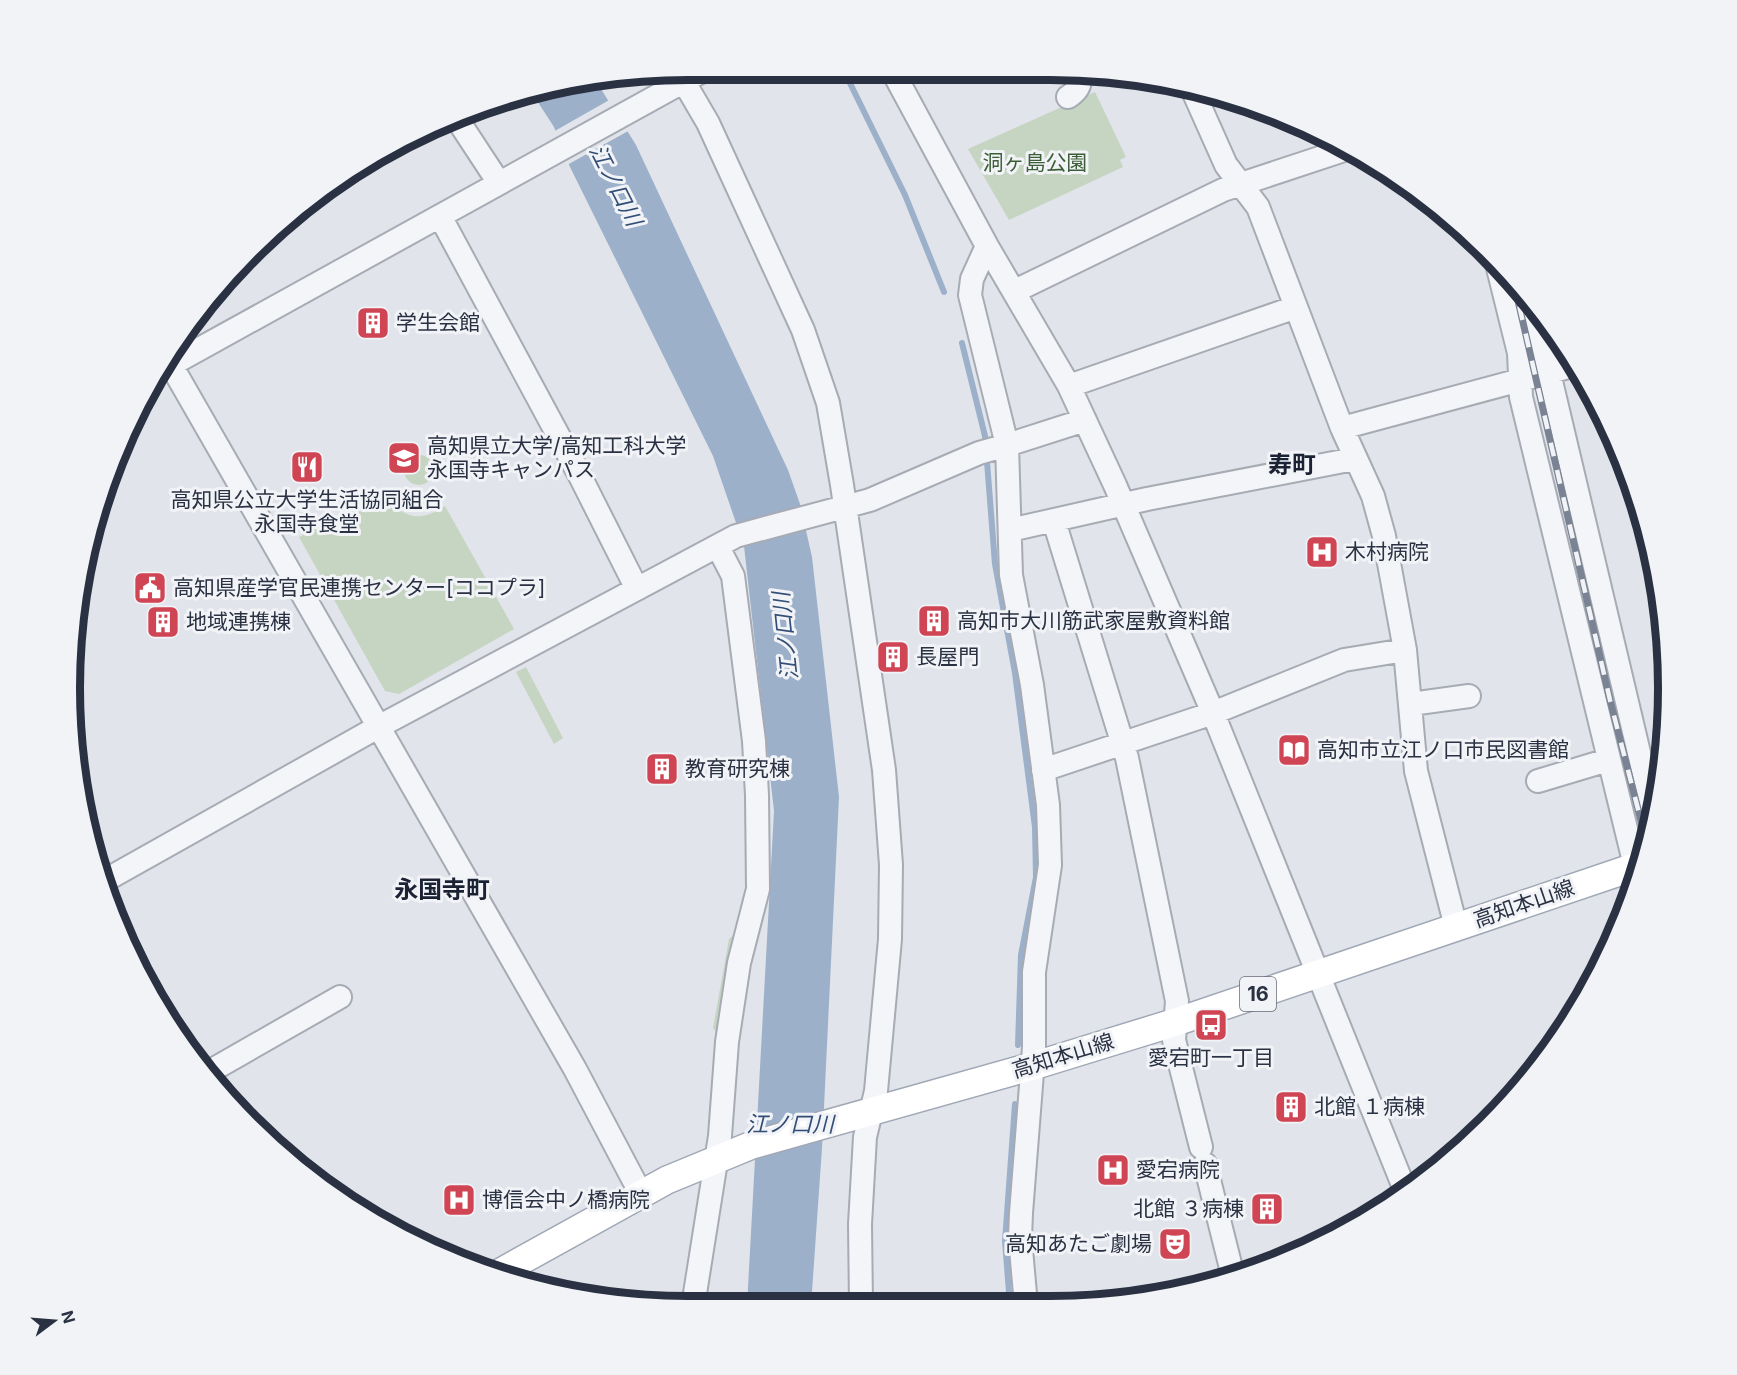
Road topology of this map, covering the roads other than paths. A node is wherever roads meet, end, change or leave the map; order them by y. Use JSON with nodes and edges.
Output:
{"nodes":[{"id":1,"x":673,"y":80,"type":"edge"},
{"id":2,"x":682,"y":80,"type":"edge"},
{"id":3,"x":897,"y":80,"type":"edge"},
{"id":4,"x":1080,"y":81,"type":"edge"},
{"id":5,"x":1068,"y":97,"type":"dead end"},
{"id":6,"x":1196,"y":97,"type":"edge"},
{"id":7,"x":460,"y":124,"type":"edge"},
{"id":8,"x":1337,"y":152,"type":"edge"},
{"id":9,"x":498,"y":183,"type":"junction"},
{"id":10,"x":1242,"y":185,"type":"junction"},
{"id":11,"x":440,"y":216,"type":"junction"},
{"id":12,"x":987,"y":246,"type":"junction"},
{"id":13,"x":1501,"y":281,"type":"edge"},
{"id":14,"x":1015,"y":291,"type":"junction"},
{"id":15,"x":1296,"y":307,"type":"junction"},
{"id":16,"x":1538,"y":326,"type":"edge"},
{"id":17,"x":173,"y":364,"type":"edge"},
{"id":18,"x":1566,"y":367,"type":"edge"},
{"id":19,"x":1549,"y":371,"type":"junction"},
{"id":20,"x":167,"y":374,"type":"edge"},
{"id":21,"x":1521,"y":378,"type":"junction"},
{"id":22,"x":1069,"y":387,"type":"junction"},
{"id":23,"x":1085,"y":420,"type":"junction"},
{"id":24,"x":1342,"y":428,"type":"junction"},
{"id":25,"x":994,"y":448,"type":"junction"},
{"id":26,"x":1354,"y":459,"type":"junction"},
{"id":27,"x":1123,"y":504,"type":"junction"},
{"id":28,"x":845,"y":506,"type":"junction"},
{"id":29,"x":1054,"y":521,"type":"junction"},
{"id":30,"x":1010,"y":530,"type":"junction"},
{"id":31,"x":718,"y":547,"type":"junction"},
{"id":32,"x":637,"y":589,"type":"junction"},
{"id":33,"x":1405,"y":650,"type":"junction"},
{"id":34,"x":1469,"y":696,"type":"dead end"},
{"id":35,"x":1411,"y":704,"type":"junction"},
{"id":36,"x":1213,"y":713,"type":"junction"},
{"id":37,"x":378,"y":727,"type":"junction"},
{"id":38,"x":1122,"y":743,"type":"junction"},
{"id":39,"x":1608,"y":760,"type":"junction"},
{"id":40,"x":1043,"y":770,"type":"junction"},
{"id":41,"x":1538,"y":781,"type":"dead end"},
{"id":42,"x":1648,"y":792,"type":"edge"},
{"id":43,"x":1634,"y":856,"type":"edge"},
{"id":44,"x":1629,"y":872,"type":"edge"},
{"id":45,"x":110,"y":877,"type":"edge"},
{"id":46,"x":1456,"y":927,"type":"junction"},
{"id":47,"x":1320,"y":974,"type":"junction"},
{"id":48,"x":340,"y":997,"type":"dead end"},
{"id":49,"x":1176,"y":1022,"type":"junction"},
{"id":50,"x":1033,"y":1066,"type":"junction"},
{"id":51,"x":214,"y":1069,"type":"edge"},
{"id":52,"x":871,"y":1111,"type":"junction"},
{"id":53,"x":716,"y":1159,"type":"junction"},
{"id":54,"x":1403,"y":1182,"type":"edge"},
{"id":55,"x":642,"y":1196,"type":"junction"},
{"id":56,"x":1231,"y":1267,"type":"edge"},
{"id":57,"x":508,"y":1268,"type":"edge"},
{"id":58,"x":695,"y":1296,"type":"edge"},
{"id":59,"x":861,"y":1296,"type":"edge"},
{"id":60,"x":1025,"y":1296,"type":"edge"}],
"edges":[{"from":1,"to":9,"type":"street"},
{"from":2,"to":28,"type":"street"},
{"from":3,"to":12,"type":"street"},
{"from":4,"to":5,"type":"street"},
{"from":6,"to":10,"type":"street"},
{"from":7,"to":9,"type":"street"},
{"from":8,"to":10,"type":"street"},
{"from":9,"to":11,"type":"street"},
{"from":10,"to":14,"type":"street"},
{"from":10,"to":15,"type":"street"},
{"from":11,"to":17,"type":"street"},
{"from":11,"to":32,"type":"street"},
{"from":12,"to":14,"type":"street"},
{"from":12,"to":25,"type":"street"},
{"from":13,"to":21,"type":"street"},
{"from":14,"to":22,"type":"street"},
{"from":15,"to":22,"type":"street"},
{"from":15,"to":24,"type":"street"},
{"from":16,"to":19,"type":"street"},
{"from":18,"to":19,"type":"street"},
{"from":19,"to":21,"type":"street"},
{"from":19,"to":42,"type":"street"},
{"from":20,"to":37,"type":"street"},
{"from":21,"to":24,"type":"street"},
{"from":21,"to":39,"type":"street"},
{"from":22,"to":23,"type":"street"},
{"from":23,"to":25,"type":"street"},
{"from":23,"to":27,"type":"street"},
{"from":24,"to":26,"type":"street"},
{"from":25,"to":28,"type":"street"},
{"from":25,"to":30,"type":"street"},
{"from":26,"to":27,"type":"street"},
{"from":26,"to":33,"type":"street"},
{"from":27,"to":29,"type":"street"},
{"from":27,"to":36,"type":"street"},
{"from":28,"to":31,"type":"street"},
{"from":28,"to":52,"type":"street"},
{"from":29,"to":30,"type":"street"},
{"from":29,"to":38,"type":"street"},
{"from":30,"to":40,"type":"street"},
{"from":31,"to":32,"type":"street"},
{"from":31,"to":53,"type":"street"},
{"from":32,"to":37,"type":"street"},
{"from":33,"to":35,"type":"street"},
{"from":33,"to":36,"type":"street"},
{"from":34,"to":35,"type":"street"},
{"from":35,"to":46,"type":"street"},
{"from":36,"to":38,"type":"street"},
{"from":36,"to":47,"type":"street"},
{"from":37,"to":45,"type":"street"},
{"from":37,"to":55,"type":"street"},
{"from":38,"to":40,"type":"street"},
{"from":38,"to":49,"type":"street"},
{"from":39,"to":41,"type":"street"},
{"from":39,"to":43,"type":"street"},
{"from":40,"to":50,"type":"street"},
{"from":44,"to":46,"type":"main road","name":"高知本山線","number":"16"},
{"from":46,"to":47,"type":"main road","name":"高知本山線","number":"16"},
{"from":47,"to":49,"type":"main road","name":"高知本山線","number":"16"},
{"from":47,"to":54,"type":"street"},
{"from":48,"to":51,"type":"street"},
{"from":49,"to":50,"type":"main road","name":"高知本山線","number":"16"},
{"from":49,"to":56,"type":"street"},
{"from":50,"to":52,"type":"main road","name":"高知本山線","number":"16"},
{"from":50,"to":60,"type":"street"},
{"from":52,"to":53,"type":"main road","name":"高知本山線","number":"16"},
{"from":52,"to":59,"type":"street"},
{"from":53,"to":55,"type":"main road","name":"高知本山線","number":"16"},
{"from":53,"to":58,"type":"street"},
{"from":55,"to":57,"type":"main road","name":"高知本山線","number":"16"}]}
